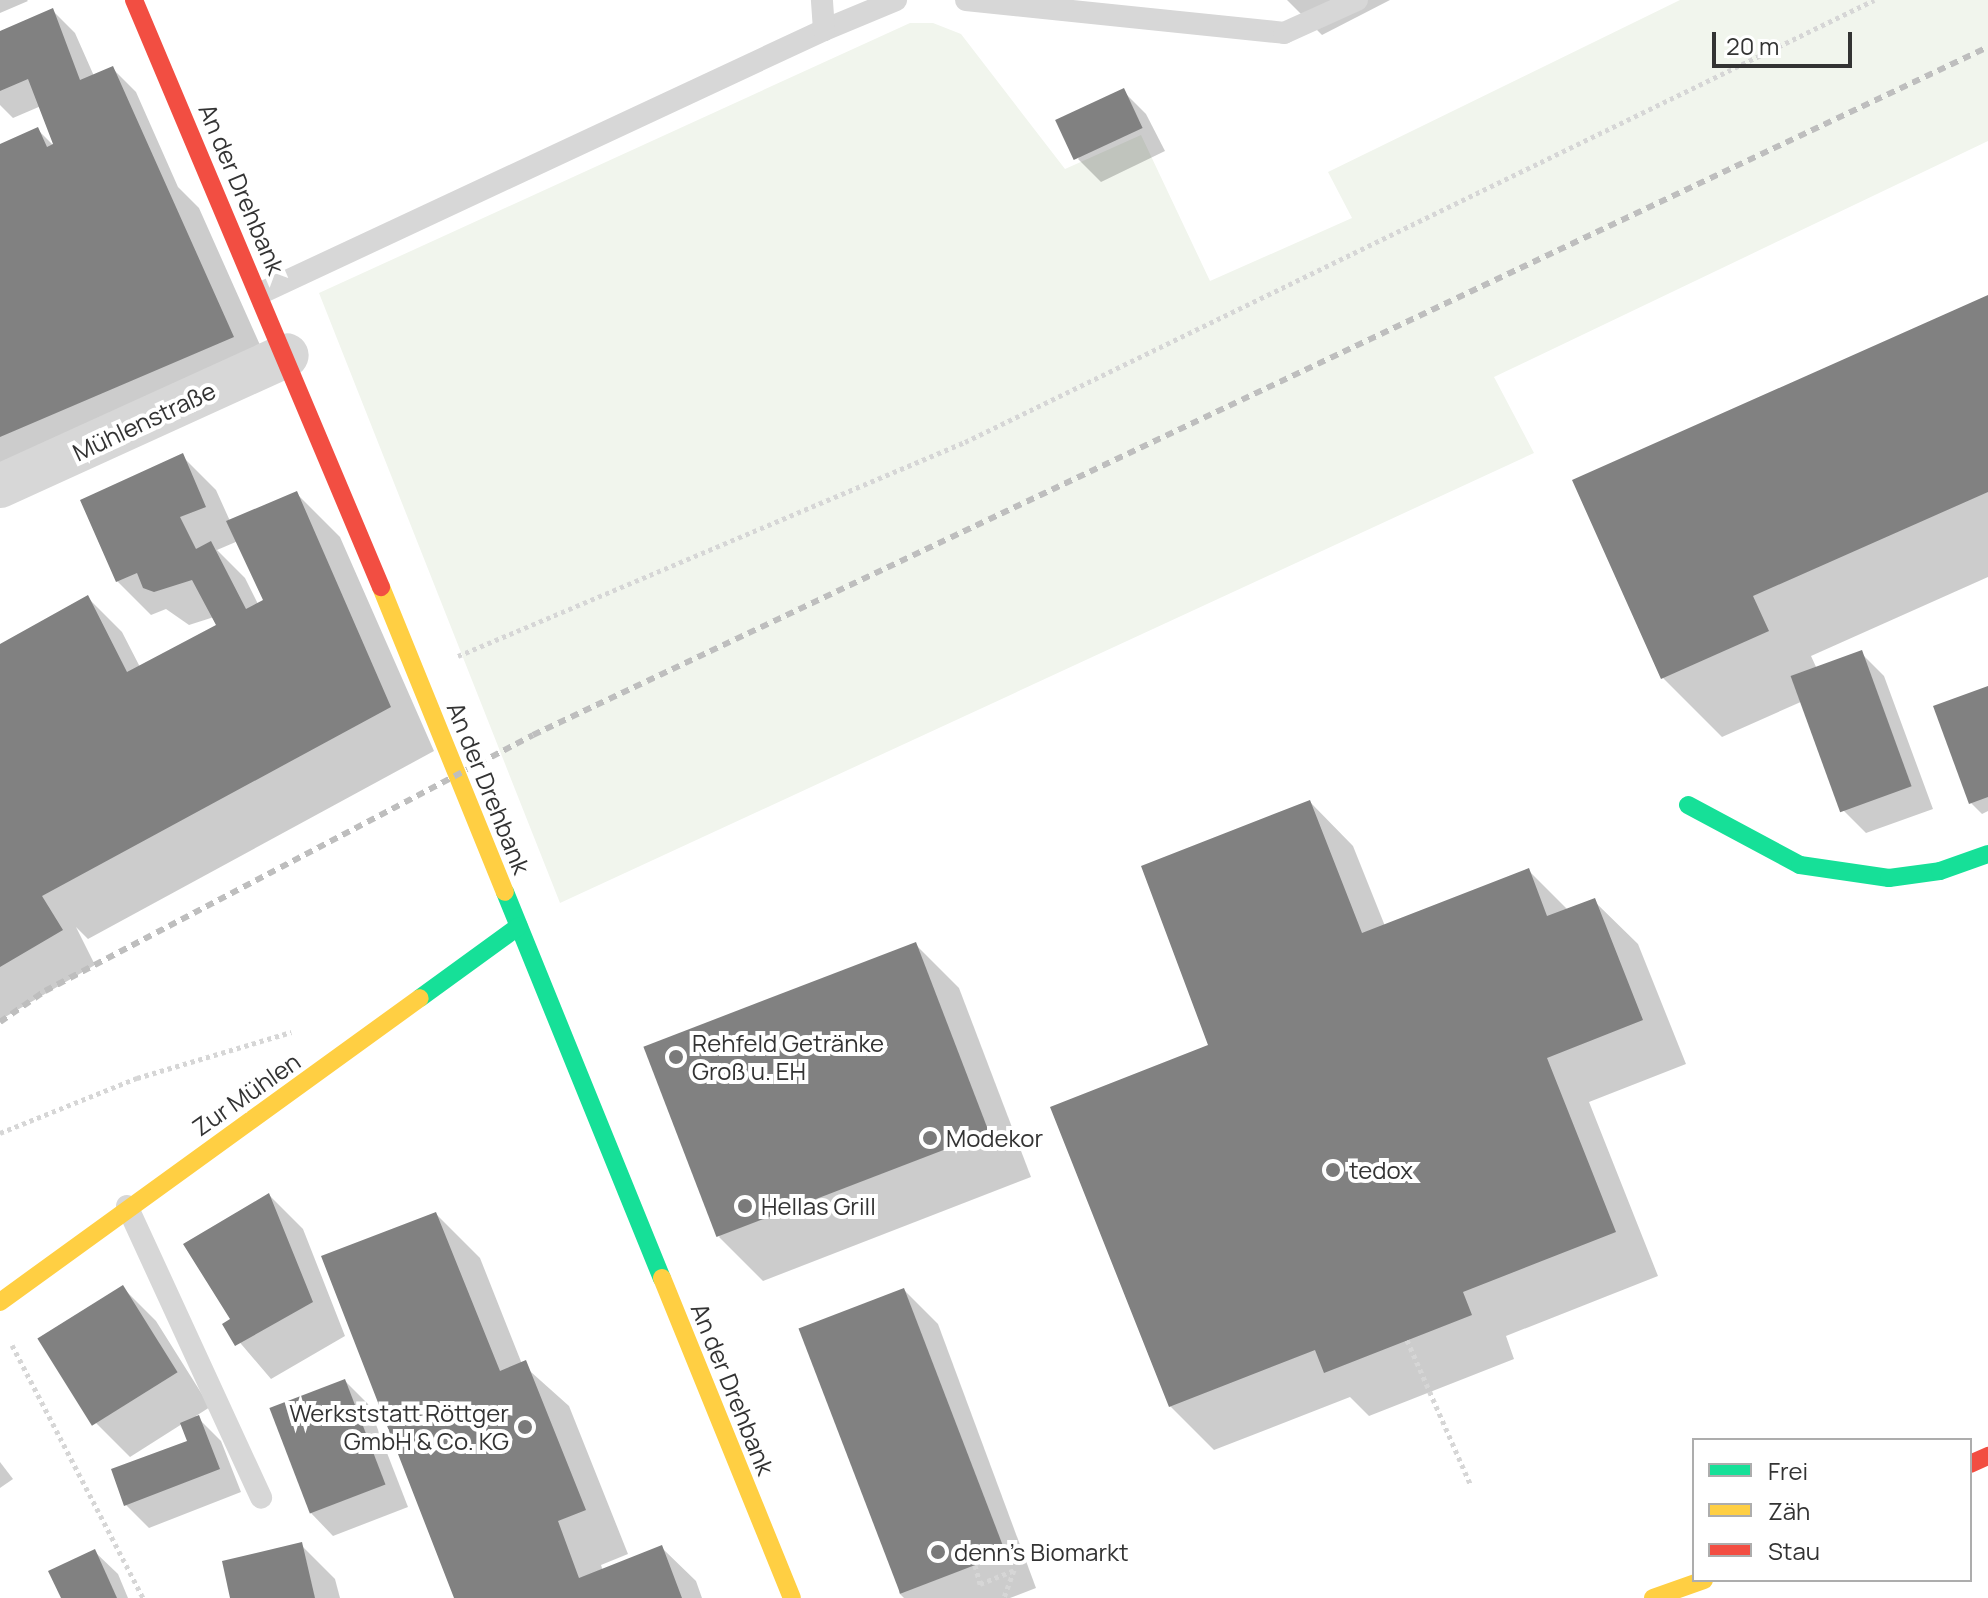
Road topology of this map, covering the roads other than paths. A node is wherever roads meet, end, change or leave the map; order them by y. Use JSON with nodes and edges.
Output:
{"nodes":[{"id":1,"x":134,"y":0,"type":"edge"},
{"id":2,"x":822,"y":0,"type":"edge"},
{"id":3,"x":896,"y":0,"type":"edge"},
{"id":4,"x":966,"y":0,"type":"edge"},
{"id":5,"x":1357,"y":0,"type":"edge"},
{"id":6,"x":824,"y":30,"type":"junction"},
{"id":7,"x":261,"y":293,"type":"junction"},
{"id":8,"x":287,"y":355,"type":"junction"},
{"id":9,"x":0,"y":486,"type":"edge"},
{"id":10,"x":1688,"y":805,"type":"dead end"},
{"id":11,"x":1988,"y":854,"type":"edge"},
{"id":12,"x":519,"y":926,"type":"junction"},
{"id":13,"x":127,"y":1206,"type":"junction"},
{"id":14,"x":0,"y":1302,"type":"edge"},
{"id":15,"x":261,"y":1498,"type":"dead end"},
{"id":16,"x":1698,"y":1582,"type":"edge"},
{"id":17,"x":792,"y":1598,"type":"edge"},
{"id":18,"x":1653,"y":1598,"type":"edge"}],
"edges":[{"from":1,"to":7,"type":"street","name":"An der Drehbank"},
{"from":2,"to":6,"type":"lane"},
{"from":3,"to":6,"type":"lane"},
{"from":4,"to":5,"type":"lane"},
{"from":6,"to":7,"type":"lane"},
{"from":7,"to":8,"type":"street","name":"An der Drehbank"},
{"from":8,"to":9,"type":"street","name":"Mühlenstraße"},
{"from":8,"to":12,"type":"street","name":"An der Drehbank"},
{"from":10,"to":11,"type":"street"},
{"from":12,"to":13,"type":"street","name":"Zur Mühlen"},
{"from":12,"to":17,"type":"street","name":"An der Drehbank"},
{"from":13,"to":14,"type":"street","name":"Zur Mühlen"},
{"from":13,"to":15,"type":"lane"},
{"from":16,"to":18,"type":"street"}]}
